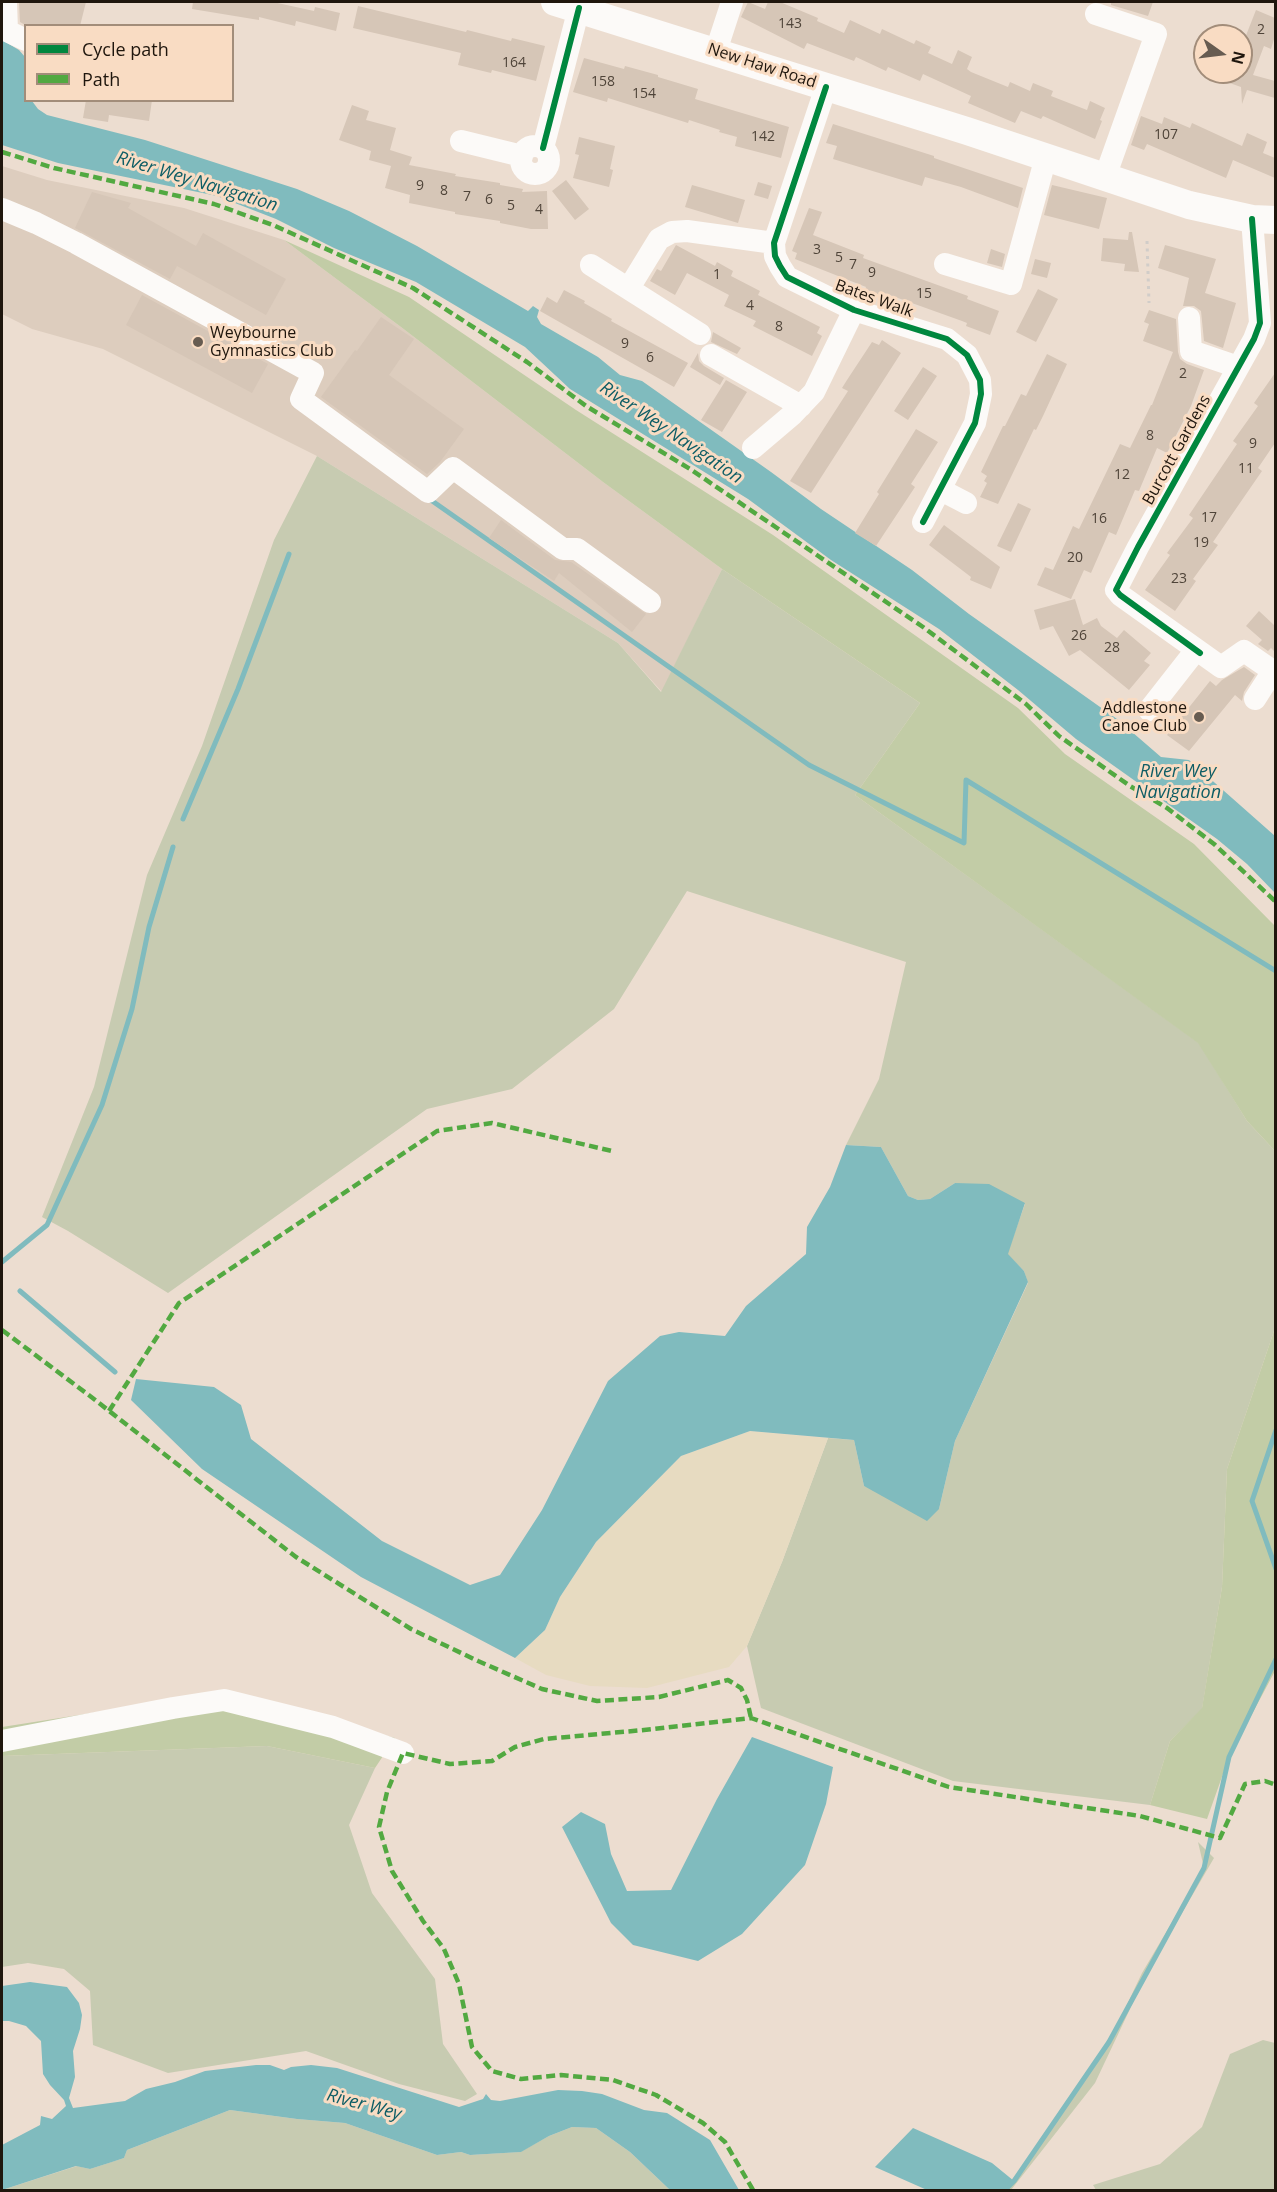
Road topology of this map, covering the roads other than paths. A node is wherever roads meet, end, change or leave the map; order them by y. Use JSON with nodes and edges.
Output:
{"nodes":[{"id":1,"x":6,"y":2,"type":"edge"},
{"id":2,"x":732,"y":2,"type":"edge"},
{"id":3,"x":567,"y":4,"type":"edge"},
{"id":4,"x":1096,"y":14,"type":"dead end"},
{"id":5,"x":24,"y":39,"type":"edge"},
{"id":6,"x":716,"y":51,"type":"junction"},
{"id":7,"x":826,"y":87,"type":"junction"},
{"id":8,"x":461,"y":141,"type":"dead end"},
{"id":9,"x":1046,"y":157,"type":"junction"},
{"id":10,"x":1105,"y":177,"type":"junction"},
{"id":11,"x":2,"y":209,"type":"edge"},
{"id":12,"x":1264,"y":220,"type":"edge"},
{"id":13,"x":774,"y":243,"type":"junction"},
{"id":14,"x":945,"y":264,"type":"dead end"},
{"id":15,"x":591,"y":265,"type":"dead end"},
{"id":16,"x":629,"y":288,"type":"junction"},
{"id":17,"x":854,"y":310,"type":"junction"},
{"id":18,"x":1189,"y":318,"type":"dead end"},
{"id":19,"x":700,"y":334,"type":"dead end"},
{"id":20,"x":711,"y":355,"type":"dead end"},
{"id":21,"x":1238,"y":367,"type":"junction"},
{"id":22,"x":801,"y":406,"type":"junction"},
{"id":23,"x":753,"y":448,"type":"dead end"},
{"id":24,"x":942,"y":490,"type":"junction"},
{"id":25,"x":966,"y":503,"type":"dead end"},
{"id":26,"x":923,"y":522,"type":"dead end"},
{"id":27,"x":650,"y":602,"type":"dead end"},
{"id":28,"x":1198,"y":652,"type":"junction"},
{"id":29,"x":1274,"y":669,"type":"edge"},
{"id":30,"x":1255,"y":699,"type":"dead end"},
{"id":31,"x":1149,"y":710,"type":"dead end"},
{"id":32,"x":2,"y":1741,"type":"edge"},
{"id":33,"x":403,"y":1753,"type":"dead end"}],
"edges":[{"from":1,"to":5,"type":"street"},
{"from":2,"to":6,"type":"street"},
{"from":3,"to":6,"type":"main road","name":"New Haw Road"},
{"from":3,"to":8,"type":"street"},
{"from":4,"to":10,"type":"street"},
{"from":6,"to":7,"type":"main road","name":"New Haw Road"},
{"from":7,"to":9,"type":"main road","name":"New Haw Road"},
{"from":7,"to":13,"type":"street"},
{"from":9,"to":10,"type":"main road","name":"New Haw Road"},
{"from":9,"to":14,"type":"street"},
{"from":10,"to":12,"type":"main road","name":"New Haw Road"},
{"from":11,"to":27,"type":"street"},
{"from":12,"to":21,"type":"street","name":"Burcott Gardens"},
{"from":13,"to":16,"type":"street"},
{"from":13,"to":17,"type":"street","name":"Bates Walk"},
{"from":15,"to":16,"type":"street"},
{"from":16,"to":19,"type":"street"},
{"from":17,"to":22,"type":"street","name":"Bates Walk"},
{"from":17,"to":24,"type":"street","name":"Bates Walk"},
{"from":18,"to":21,"type":"street"},
{"from":20,"to":22,"type":"street"},
{"from":21,"to":28,"type":"street","name":"Burcott Gardens"},
{"from":22,"to":23,"type":"street","name":"Bates Walk"},
{"from":24,"to":25,"type":"street"},
{"from":24,"to":26,"type":"street","name":"Bates Walk"},
{"from":28,"to":29,"type":"street"},
{"from":28,"to":31,"type":"street"},
{"from":29,"to":30,"type":"street"},
{"from":32,"to":33,"type":"street"}]}
